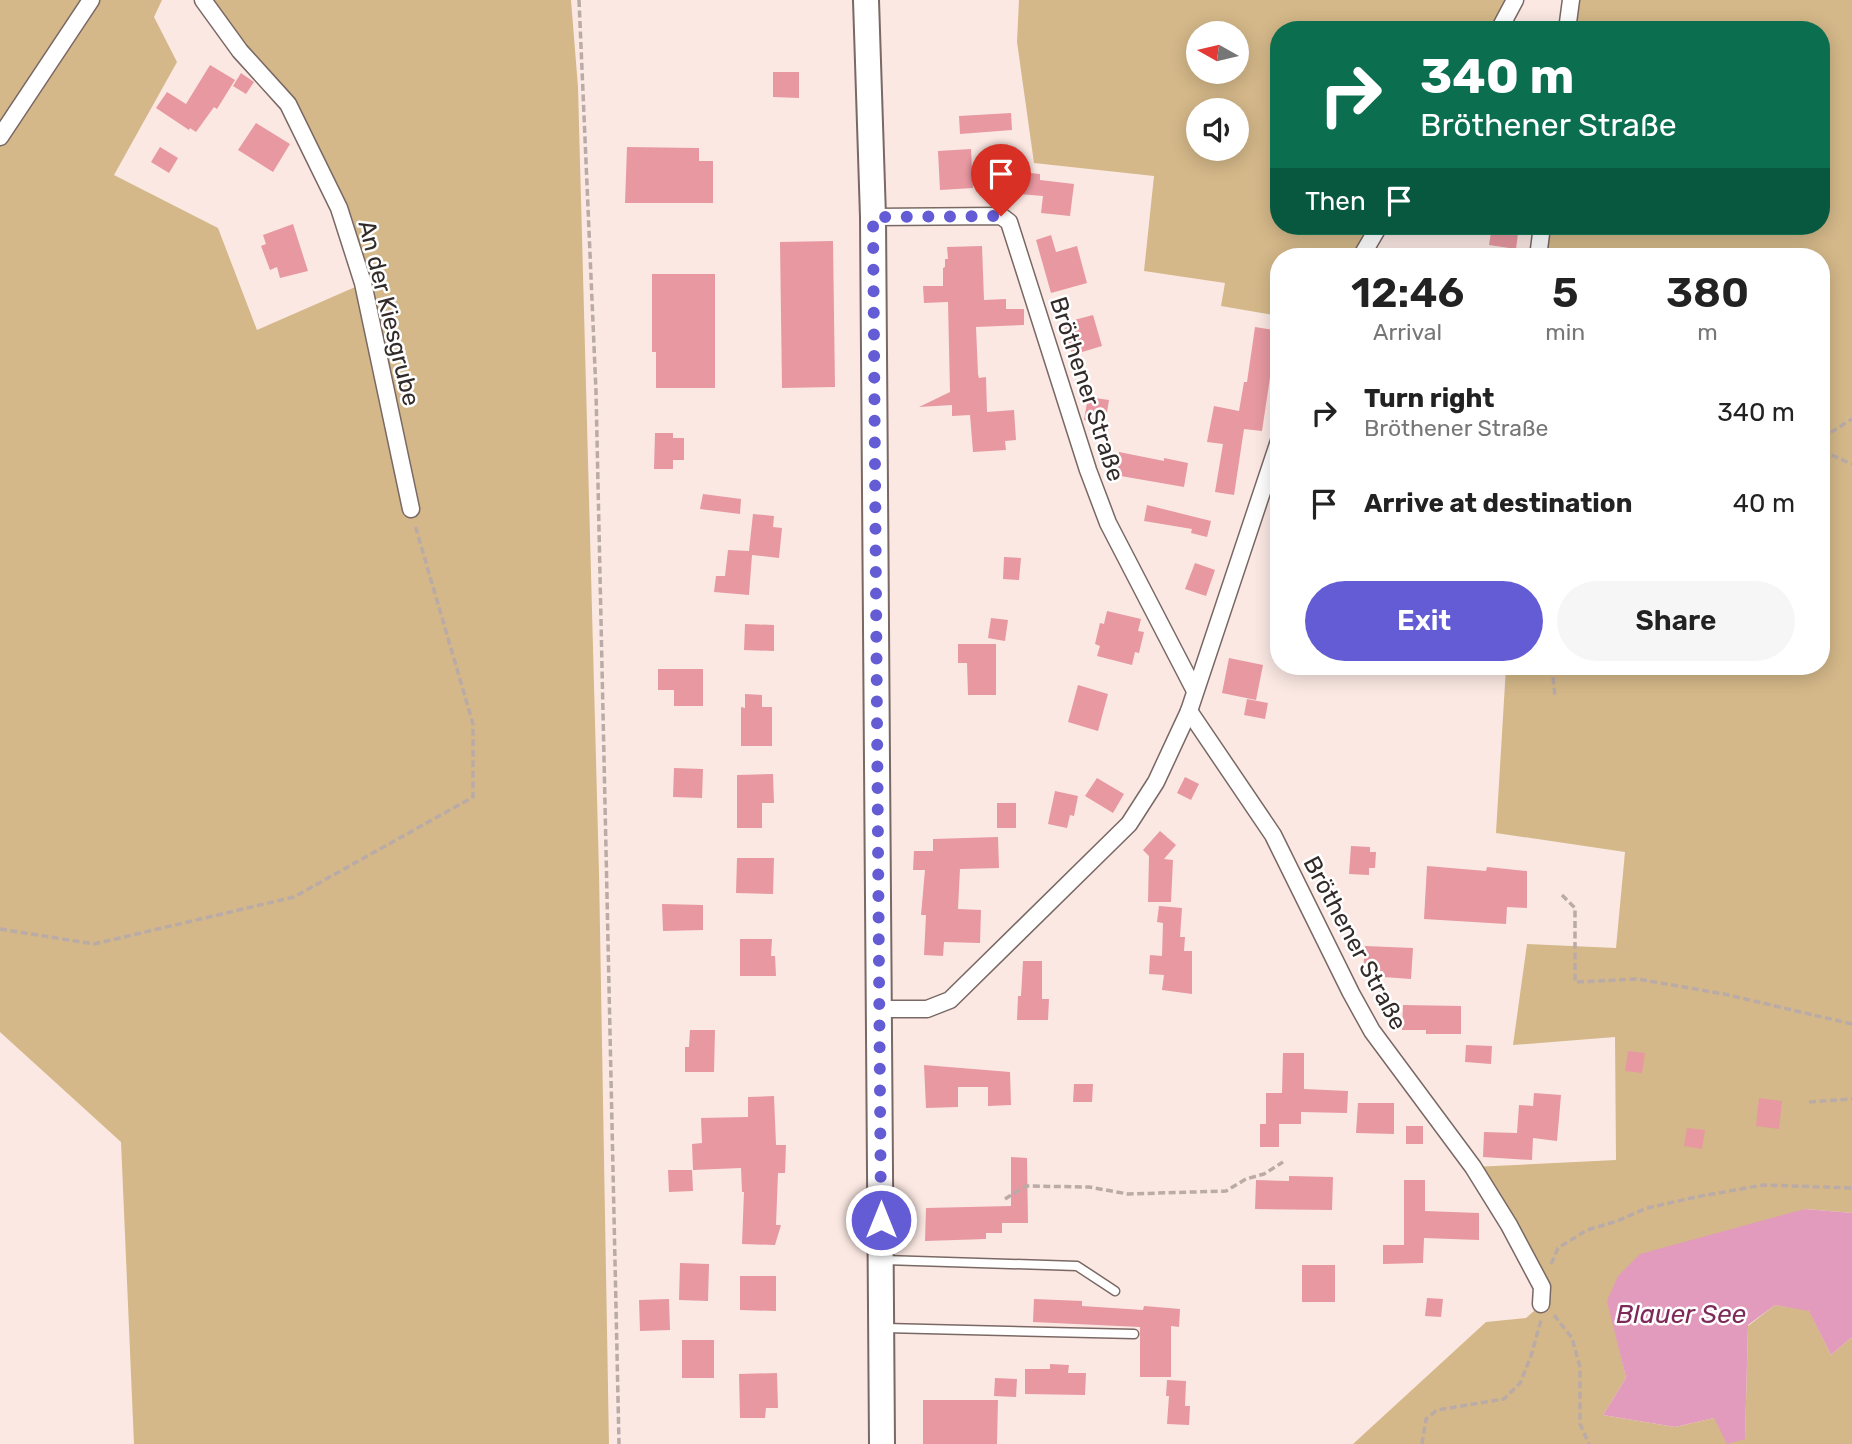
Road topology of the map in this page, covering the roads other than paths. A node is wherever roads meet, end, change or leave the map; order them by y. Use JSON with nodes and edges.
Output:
{"nodes":[{"id":1,"x":91,"y":0,"type":"edge"},
{"id":2,"x":203,"y":0,"type":"edge"},
{"id":3,"x":866,"y":0,"type":"edge"},
{"id":4,"x":1515,"y":0,"type":"edge"},
{"id":5,"x":1571,"y":0,"type":"edge"},
{"id":6,"x":1504,"y":21,"type":"edge"},
{"id":7,"x":1568,"y":21,"type":"edge"},
{"id":8,"x":0,"y":137,"type":"edge"},
{"id":9,"x":873,"y":217,"type":"junction"},
{"id":10,"x":1270,"y":467,"type":"edge"},
{"id":11,"x":411,"y":509,"type":"road end"},
{"id":12,"x":1194,"y":689,"type":"junction"},
{"id":13,"x":1189,"y":711,"type":"junction"},
{"id":14,"x":879,"y":1009,"type":"junction"},
{"id":15,"x":881,"y":1259,"type":"junction"},
{"id":16,"x":1115,"y":1291,"type":"dead end"},
{"id":17,"x":1541,"y":1304,"type":"road end"},
{"id":18,"x":882,"y":1328,"type":"junction"},
{"id":19,"x":1134,"y":1334,"type":"dead end"},
{"id":20,"x":882,"y":1444,"type":"edge"}],
"edges":[{"from":1,"to":8,"type":"street"},
{"from":2,"to":11,"type":"street","name":"An der Kiesgrube"},
{"from":3,"to":9,"type":"main road"},
{"from":4,"to":6,"type":"street"},
{"from":5,"to":7,"type":"street"},
{"from":9,"to":12,"type":"street","name":"Bröthener Straße"},
{"from":9,"to":14,"type":"main road"},
{"from":10,"to":12,"type":"street"},
{"from":12,"to":13,"type":"street"},
{"from":13,"to":14,"type":"street"},
{"from":13,"to":17,"type":"street","name":"Bröthener Straße"},
{"from":14,"to":15,"type":"main road"},
{"from":15,"to":16,"type":"lane"},
{"from":15,"to":18,"type":"main road"},
{"from":18,"to":19,"type":"lane"},
{"from":18,"to":20,"type":"main road"}]}
